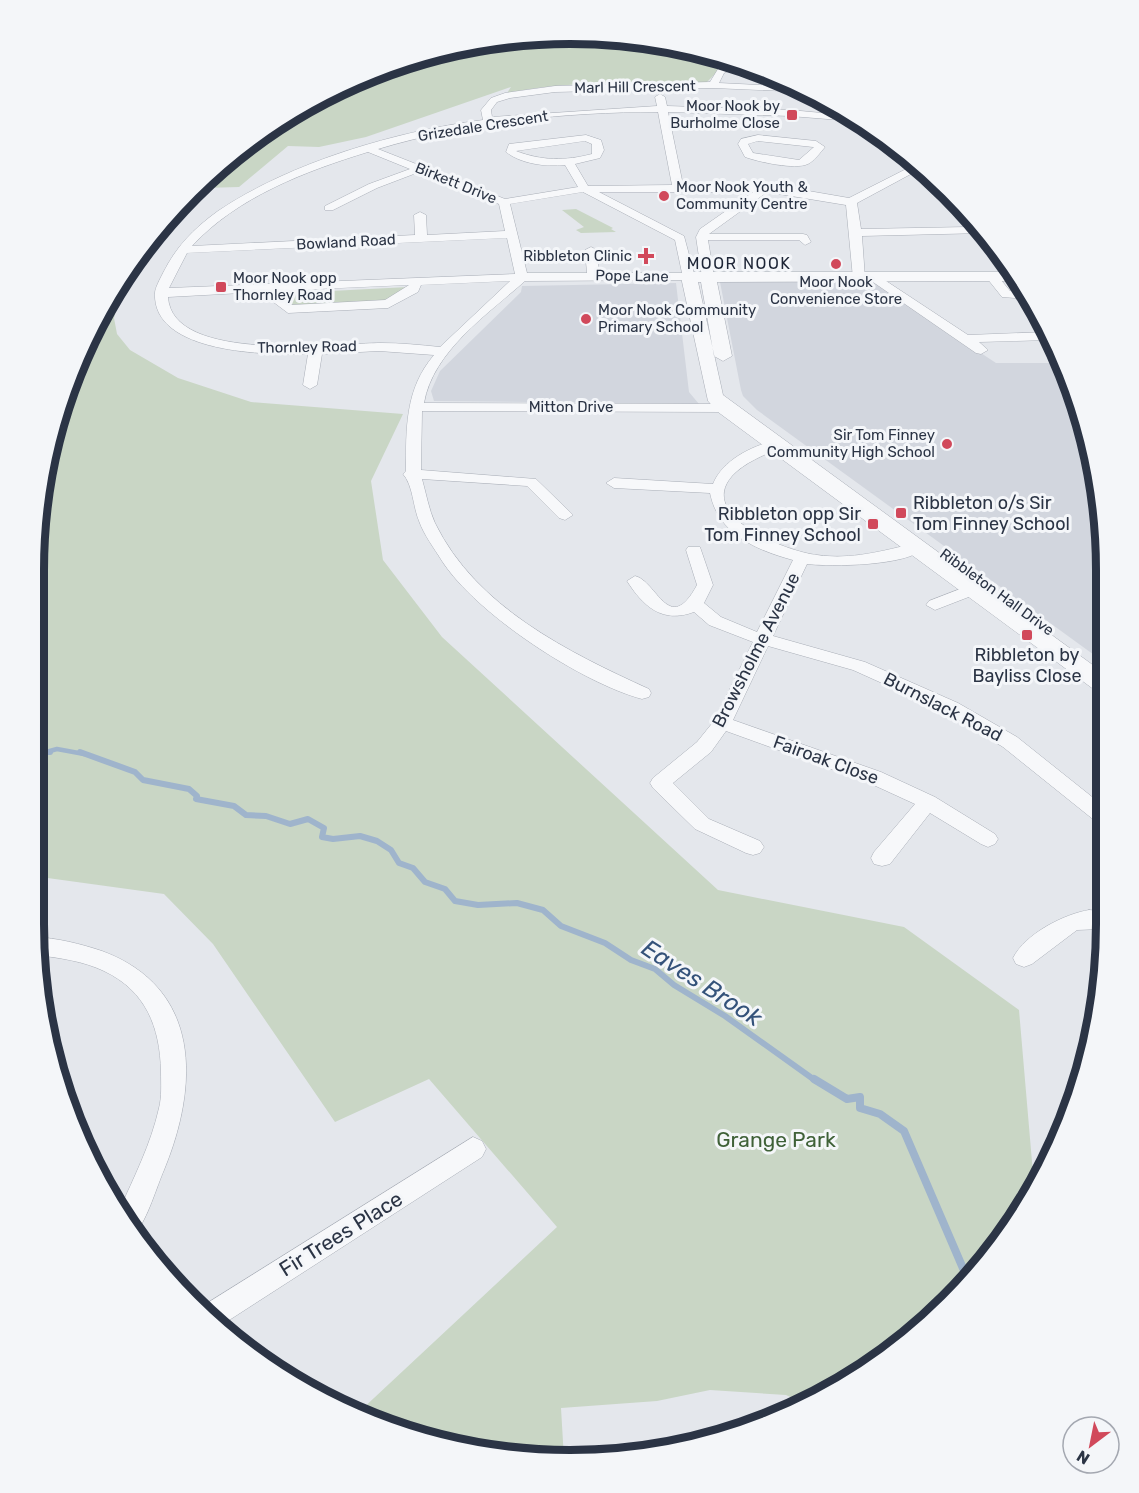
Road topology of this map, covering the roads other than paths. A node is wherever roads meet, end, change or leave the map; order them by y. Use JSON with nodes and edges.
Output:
{"nodes":[{"id":1,"x":729,"y":68,"type":"edge"},
{"id":2,"x":713,"y":85,"type":"junction"},
{"id":3,"x":660,"y":86,"type":"junction"},
{"id":4,"x":781,"y":89,"type":"edge"},
{"id":5,"x":661,"y":110,"type":"junction"},
{"id":6,"x":838,"y":118,"type":"edge"},
{"id":7,"x":494,"y":122,"type":"junction"},
{"id":8,"x":369,"y":149,"type":"junction"},
{"id":9,"x":569,"y":163,"type":"junction"},
{"id":10,"x":421,"y":168,"type":"junction"},
{"id":11,"x":912,"y":170,"type":"edge"},
{"id":12,"x":774,"y":175,"type":"junction"},
{"id":13,"x":678,"y":188,"type":"junction"},
{"id":14,"x":585,"y":189,"type":"junction"},
{"id":15,"x":504,"y":202,"type":"junction"},
{"id":16,"x":851,"y":202,"type":"junction"},
{"id":17,"x":329,"y":208,"type":"dead end"},
{"id":18,"x":420,"y":215,"type":"dead end"},
{"id":19,"x":971,"y":230,"type":"edge"},
{"id":20,"x":856,"y":233,"type":"junction"},
{"id":21,"x":512,"y":234,"type":"junction"},
{"id":22,"x":702,"y":237,"type":"junction"},
{"id":23,"x":421,"y":238,"type":"junction"},
{"id":24,"x":805,"y":242,"type":"dead end"},
{"id":25,"x":180,"y":250,"type":"junction"},
{"id":26,"x":591,"y":250,"type":"dead end"},
{"id":27,"x":593,"y":276,"type":"junction"},
{"id":28,"x":522,"y":277,"type":"junction"},
{"id":29,"x":699,"y":277,"type":"junction"},
{"id":30,"x":992,"y":277,"type":"junction"},
{"id":31,"x":1007,"y":277,"type":"edge"},
{"id":32,"x":859,"y":278,"type":"junction"},
{"id":33,"x":877,"y":279,"type":"junction"},
{"id":34,"x":416,"y":281,"type":"junction"},
{"id":35,"x":264,"y":289,"type":"junction"},
{"id":36,"x":160,"y":292,"type":"junction"},
{"id":37,"x":1018,"y":295,"type":"edge"},
{"id":38,"x":1041,"y":336,"type":"edge"},
{"id":39,"x":965,"y":339,"type":"junction"},
{"id":40,"x":315,"y":349,"type":"junction"},
{"id":41,"x":981,"y":350,"type":"dead end"},
{"id":42,"x":444,"y":352,"type":"junction"},
{"id":43,"x":310,"y":386,"type":"dead end"},
{"id":44,"x":732,"y":406,"type":"junction"},
{"id":45,"x":416,"y":407,"type":"junction"},
{"id":46,"x":780,"y":443,"type":"junction"},
{"id":47,"x":411,"y":474,"type":"junction"},
{"id":48,"x":614,"y":483,"type":"dead end"},
{"id":49,"x":717,"y":489,"type":"junction"},
{"id":50,"x":565,"y":515,"type":"dead end"},
{"id":51,"x":923,"y":545,"type":"junction"},
{"id":52,"x":694,"y":550,"type":"dead end"},
{"id":53,"x":802,"y":558,"type":"junction"},
{"id":54,"x":635,"y":581,"type":"dead end"},
{"id":55,"x":973,"y":589,"type":"junction"},
{"id":56,"x":695,"y":604,"type":"junction"},
{"id":57,"x":935,"y":605,"type":"dead end"},
{"id":58,"x":764,"y":638,"type":"junction"},
{"id":59,"x":1096,"y":664,"type":"edge"},
{"id":60,"x":1096,"y":678,"type":"edge"},
{"id":61,"x":642,"y":693,"type":"dead end"},
{"id":62,"x":723,"y":723,"type":"junction"},
{"id":63,"x":928,"y":802,"type":"junction"},
{"id":64,"x":1096,"y":811,"type":"edge"},
{"id":65,"x":988,"y":839,"type":"dead end"},
{"id":66,"x":753,"y":847,"type":"dead end"},
{"id":67,"x":882,"y":858,"type":"dead end"},
{"id":68,"x":1096,"y":919,"type":"edge"},
{"id":69,"x":45,"y":947,"type":"edge"},
{"id":70,"x":1024,"y":958,"type":"dead end"},
{"id":71,"x":472,"y":1149,"type":"dead end"},
{"id":72,"x":131,"y":1214,"type":"edge"},
{"id":73,"x":216,"y":1312,"type":"edge"}],
"edges":[{"from":1,"to":2,"type":"street"},
{"from":2,"to":3,"type":"street","name":"Marl Hill Crescent"},
{"from":2,"to":4,"type":"street","name":"Marl Hill Crescent"},
{"from":3,"to":5,"type":"street"},
{"from":3,"to":7,"type":"street","name":"Marl Hill Crescent"},
{"from":5,"to":6,"type":"street","name":"Grizedale Crescent"},
{"from":5,"to":7,"type":"street","name":"Grizedale Crescent"},
{"from":5,"to":13,"type":"street"},
{"from":7,"to":8,"type":"street","name":"Grizedale Crescent"},
{"from":8,"to":10,"type":"street","name":"Birkett Drive"},
{"from":8,"to":25,"type":"street","name":"Grizedale Crescent"},
{"from":9,"to":9,"type":"street"},
{"from":9,"to":14,"type":"street"},
{"from":10,"to":15,"type":"street","name":"Birkett Drive"},
{"from":10,"to":17,"type":"street"},
{"from":11,"to":16,"type":"street"},
{"from":12,"to":12,"type":"street"},
{"from":12,"to":13,"type":"street"},
{"from":12,"to":16,"type":"street"},
{"from":12,"to":22,"type":"street"},
{"from":13,"to":14,"type":"street"},
{"from":14,"to":15,"type":"street"},
{"from":14,"to":29,"type":"street"},
{"from":15,"to":21,"type":"street","name":"Birkett Drive"},
{"from":16,"to":20,"type":"street"},
{"from":18,"to":23,"type":"street"},
{"from":19,"to":20,"type":"street"},
{"from":20,"to":32,"type":"street"},
{"from":21,"to":23,"type":"street","name":"Bowland Road"},
{"from":21,"to":28,"type":"street","name":"Birkett Drive"},
{"from":22,"to":24,"type":"street"},
{"from":22,"to":29,"type":"street"},
{"from":23,"to":25,"type":"street","name":"Bowland Road"},
{"from":25,"to":36,"type":"street","name":"Grizedale Crescent"},
{"from":26,"to":27,"type":"street"},
{"from":27,"to":28,"type":"street","name":"Pope Lane"},
{"from":27,"to":29,"type":"street","name":"Pope Lane"},
{"from":28,"to":34,"type":"street","name":"Pope Lane"},
{"from":28,"to":42,"type":"street"},
{"from":29,"to":32,"type":"street","name":"Pope Lane"},
{"from":29,"to":44,"type":"street","name":"Ribbleton Hall Drive"},
{"from":30,"to":31,"type":"street","name":"Pope Lane"},
{"from":30,"to":33,"type":"street","name":"Pope Lane"},
{"from":30,"to":37,"type":"street"},
{"from":32,"to":33,"type":"street","name":"Pope Lane"},
{"from":33,"to":39,"type":"street"},
{"from":34,"to":35,"type":"street","name":"Pope Lane"},
{"from":34,"to":35,"type":"street"},
{"from":35,"to":36,"type":"street","name":"Pope Lane"},
{"from":36,"to":40,"type":"street","name":"Thornley Road"},
{"from":38,"to":39,"type":"street"},
{"from":39,"to":41,"type":"street"},
{"from":40,"to":42,"type":"street","name":"Thornley Road"},
{"from":40,"to":43,"type":"street"},
{"from":42,"to":45,"type":"street"},
{"from":44,"to":45,"type":"street","name":"Mitton Drive"},
{"from":44,"to":46,"type":"street","name":"Ribbleton Hall Drive"},
{"from":45,"to":47,"type":"street"},
{"from":46,"to":49,"type":"street"},
{"from":46,"to":51,"type":"street","name":"Ribbleton Hall Drive"},
{"from":47,"to":50,"type":"street"},
{"from":47,"to":61,"type":"street"},
{"from":48,"to":49,"type":"street"},
{"from":49,"to":53,"type":"street"},
{"from":51,"to":53,"type":"street"},
{"from":51,"to":55,"type":"street","name":"Ribbleton Hall Drive"},
{"from":51,"to":59,"type":"street","name":"Ribbleton Hall Drive"},
{"from":52,"to":56,"type":"street"},
{"from":53,"to":58,"type":"street","name":"Browsholme Avenue"},
{"from":54,"to":56,"type":"street"},
{"from":55,"to":57,"type":"street","name":"Ribbleton Hall Drive"},
{"from":55,"to":60,"type":"street","name":"Ribbleton Hall Drive"},
{"from":56,"to":58,"type":"street","name":"Burnslack Road"},
{"from":58,"to":62,"type":"street","name":"Browsholme Avenue"},
{"from":58,"to":64,"type":"street","name":"Burnslack Road"},
{"from":62,"to":63,"type":"street","name":"Fairoak Close"},
{"from":62,"to":66,"type":"street","name":"Browsholme Avenue"},
{"from":63,"to":65,"type":"street","name":"Fairoak Close"},
{"from":63,"to":67,"type":"street"},
{"from":68,"to":70,"type":"street"},
{"from":69,"to":72,"type":"street"},
{"from":71,"to":73,"type":"street","name":"Fir Trees Place"}]}
